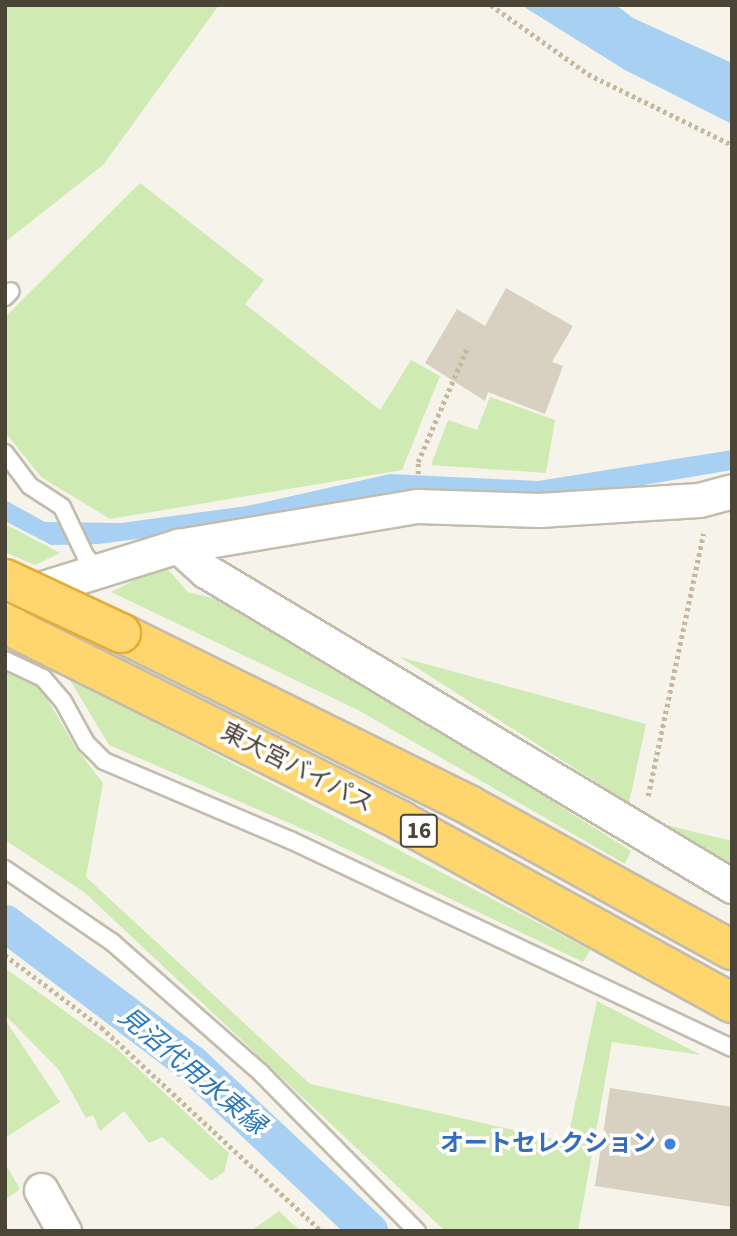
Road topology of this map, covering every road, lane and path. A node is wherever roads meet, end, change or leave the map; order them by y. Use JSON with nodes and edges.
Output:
{"nodes":[{"id":1,"x":491,"y":5,"type":"edge"},
{"id":2,"x":732,"y":145,"type":"edge"},
{"id":3,"x":467,"y":348,"type":"dead end"},
{"id":4,"x":5,"y":453,"type":"edge"},
{"id":5,"x":418,"y":462,"type":"dead end"},
{"id":6,"x":718,"y":495,"type":"edge"},
{"id":7,"x":178,"y":546,"type":"junction"},
{"id":8,"x":92,"y":563,"type":"junction"},
{"id":9,"x":5,"y":579,"type":"edge"},
{"id":10,"x":5,"y":600,"type":"edge"},
{"id":11,"x":5,"y":624,"type":"edge"},
{"id":12,"x":5,"y":660,"type":"edge"},
{"id":13,"x":641,"y":831,"type":"junction"},
{"id":14,"x":5,"y":869,"type":"edge"},
{"id":15,"x":732,"y":886,"type":"edge"},
{"id":16,"x":732,"y":950,"type":"edge"},
{"id":17,"x":5,"y":955,"type":"edge"},
{"id":18,"x":732,"y":1003,"type":"edge"},
{"id":19,"x":732,"y":1048,"type":"edge"},
{"id":20,"x":41,"y":1190,"type":"dead end"},
{"id":21,"x":64,"y":1231,"type":"edge"},
{"id":22,"x":321,"y":1231,"type":"edge"},
{"id":23,"x":417,"y":1231,"type":"edge"}],
"edges":[{"from":1,"to":2,"type":"path"},
{"from":3,"to":5,"type":"path"},
{"from":4,"to":8,"type":"lane"},
{"from":6,"to":7,"type":"street"},
{"from":6,"to":13,"type":"path"},
{"from":7,"to":8,"type":"street"},
{"from":7,"to":13,"type":"street"},
{"from":8,"to":10,"type":"street"},
{"from":9,"to":16,"type":"highway","name":"東大宮バイパス","number":"16","bridge":true},
{"from":11,"to":18,"type":"highway","name":"東大宮バイパス","number":"16"},
{"from":12,"to":19,"type":"lane"},
{"from":13,"to":15,"type":"street"},
{"from":14,"to":23,"type":"lane"},
{"from":17,"to":22,"type":"path"},
{"from":20,"to":21,"type":"street"}]}
